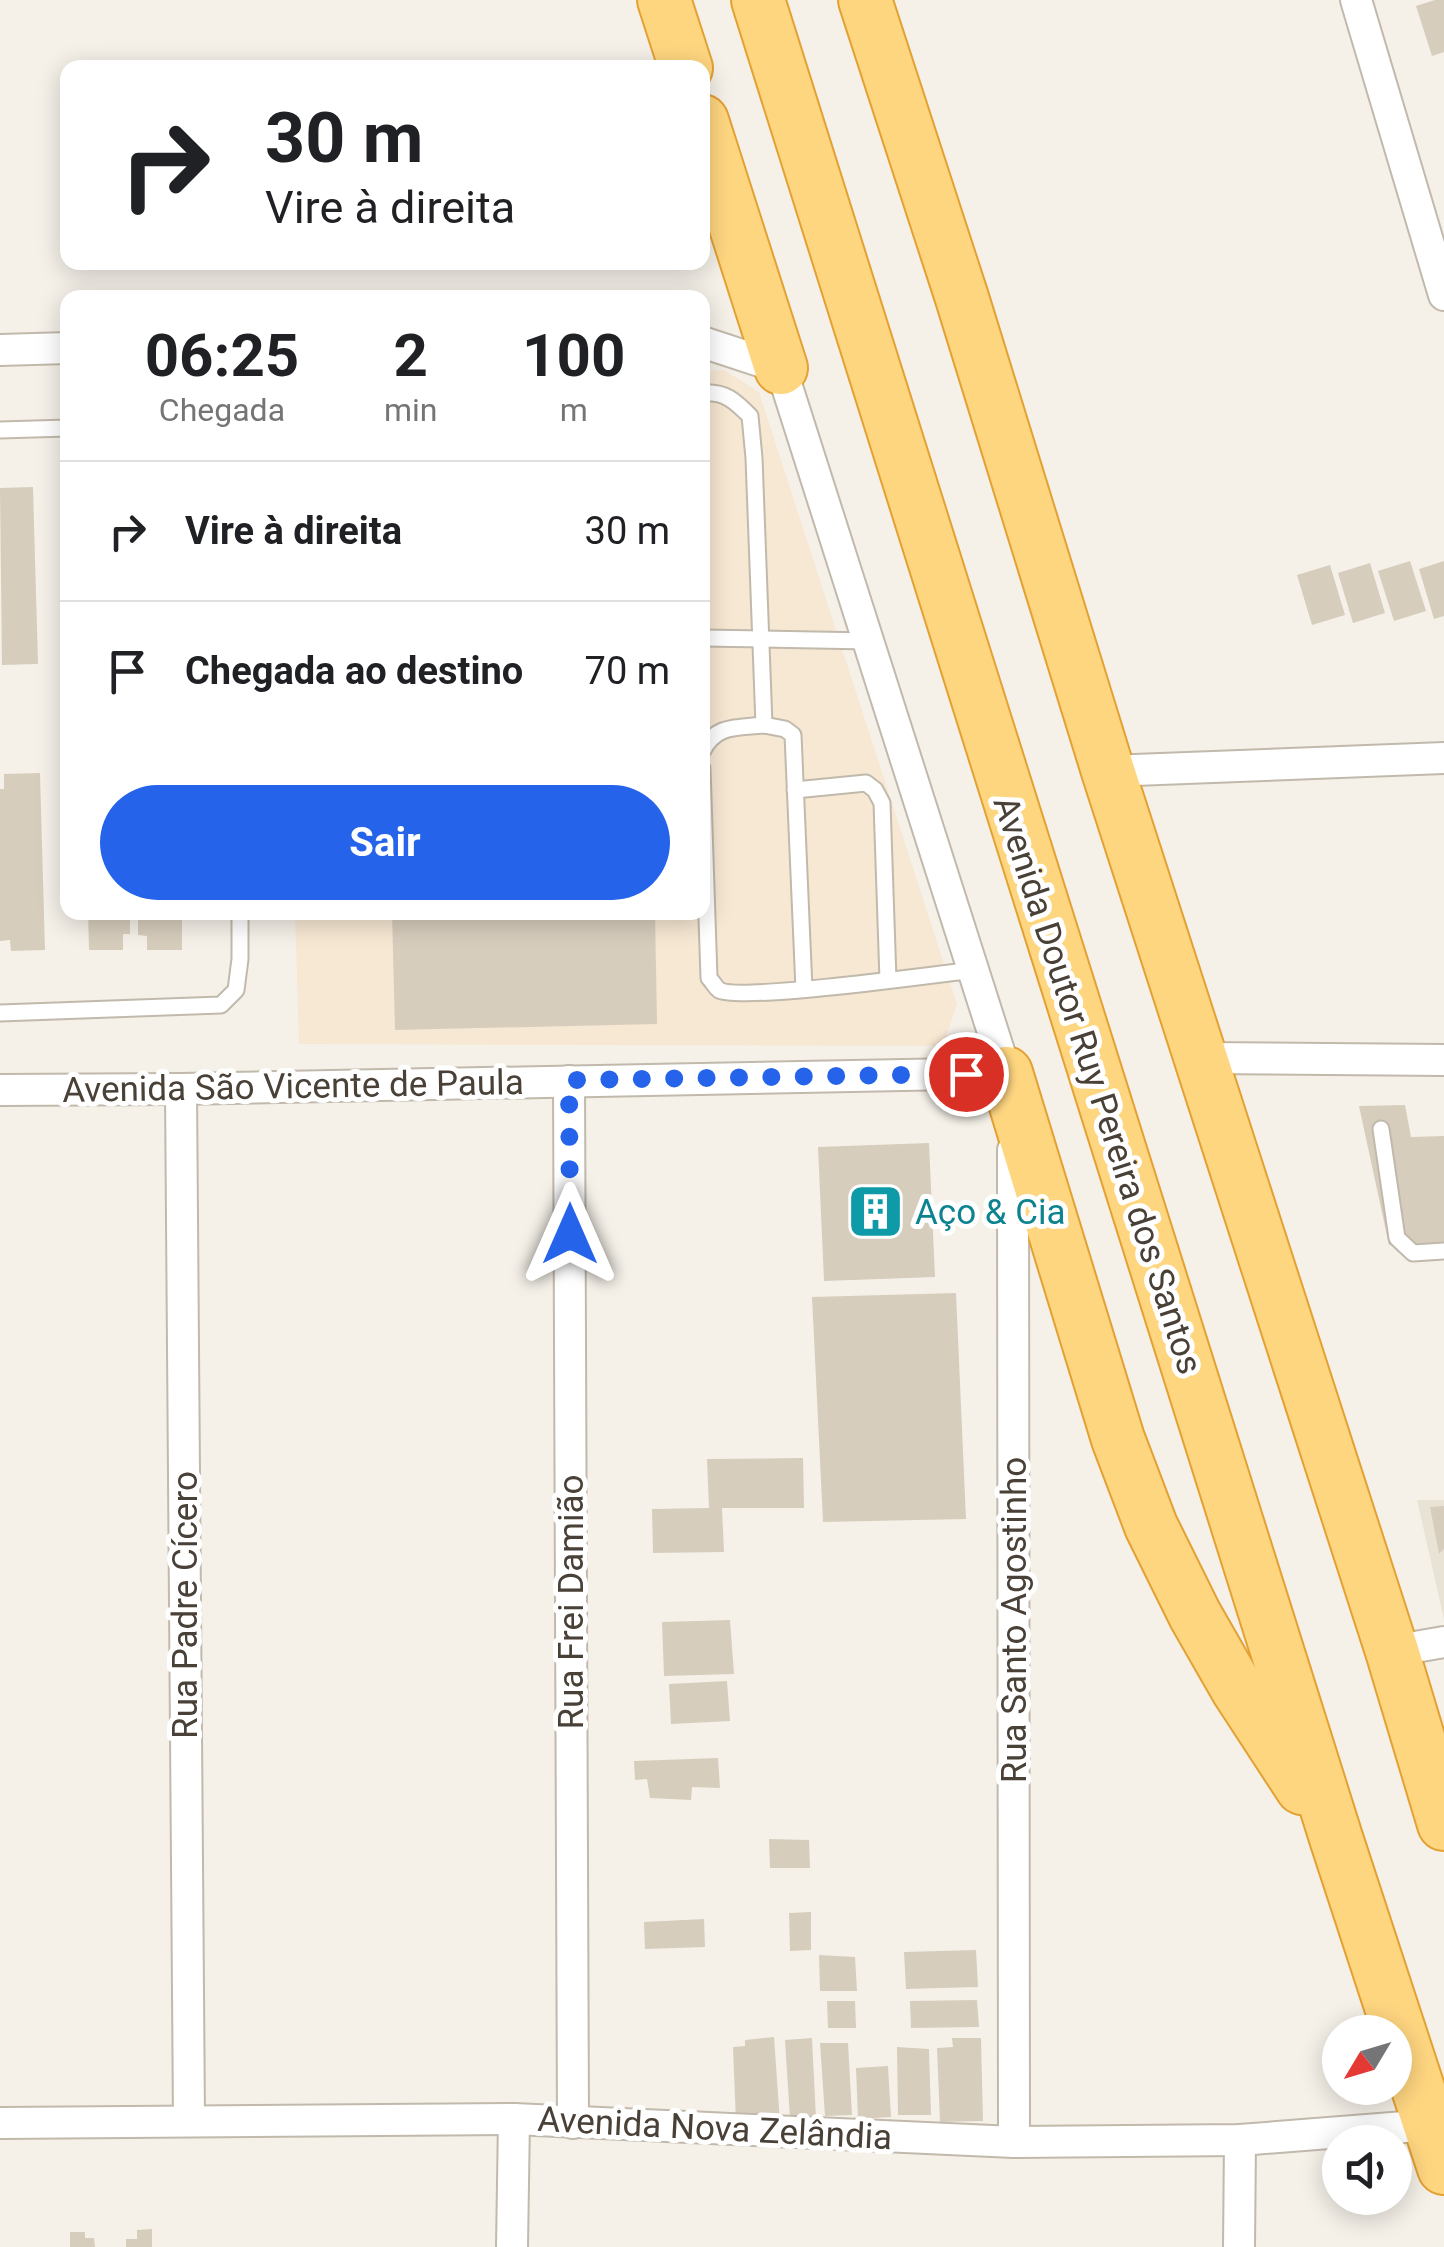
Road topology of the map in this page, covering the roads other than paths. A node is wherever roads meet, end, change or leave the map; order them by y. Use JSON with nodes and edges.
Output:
{"nodes":[{"id":1,"x":664,"y":0,"type":"edge"},
{"id":2,"x":758,"y":0,"type":"edge"},
{"id":3,"x":865,"y":0,"type":"edge"},
{"id":4,"x":1356,"y":0,"type":"edge"},
{"id":5,"x":683,"y":60,"type":"edge"},
{"id":6,"x":710,"y":146,"type":"edge"},
{"id":7,"x":1444,"y":295,"type":"edge"},
{"id":8,"x":710,"y":345,"type":"edge"},
{"id":9,"x":60,"y":348,"type":"edge"},
{"id":10,"x":0,"y":350,"type":"edge"},
{"id":11,"x":782,"y":368,"type":"junction"},
{"id":12,"x":710,"y":392,"type":"edge"},
{"id":13,"x":60,"y":428,"type":"edge"},
{"id":14,"x":0,"y":430,"type":"edge"},
{"id":15,"x":710,"y":638,"type":"edge"},
{"id":16,"x":760,"y":639,"type":"junction"},
{"id":17,"x":868,"y":642,"type":"junction"},
{"id":18,"x":764,"y":725,"type":"junction"},
{"id":19,"x":710,"y":737,"type":"edge"},
{"id":20,"x":1444,"y":758,"type":"edge"},
{"id":21,"x":1108,"y":771,"type":"junction"},
{"id":22,"x":795,"y":790,"type":"junction"},
{"id":23,"x":240,"y":920,"type":"edge"},
{"id":24,"x":707,"y":920,"type":"edge"},
{"id":25,"x":974,"y":970,"type":"junction"},
{"id":26,"x":888,"y":980,"type":"junction"},
{"id":27,"x":804,"y":990,"type":"junction"},
{"id":28,"x":0,"y":1013,"type":"edge"},
{"id":29,"x":1200,"y":1058,"type":"junction"},
{"id":30,"x":1444,"y":1060,"type":"edge"},
{"id":31,"x":569,"y":1080,"type":"junction"},
{"id":32,"x":1010,"y":1086,"type":"junction"},
{"id":33,"x":181,"y":1089,"type":"junction"},
{"id":34,"x":0,"y":1090,"type":"edge"},
{"id":35,"x":1381,"y":1129,"type":"dead end"},
{"id":36,"x":1444,"y":1251,"type":"edge"},
{"id":37,"x":1444,"y":1642,"type":"edge"},
{"id":38,"x":1392,"y":1652,"type":"junction"},
{"id":39,"x":1444,"y":1824,"type":"edge"},
{"id":40,"x":1336,"y":1838,"type":"junction"},
{"id":41,"x":514,"y":2119,"type":"junction"},
{"id":42,"x":189,"y":2121,"type":"junction"},
{"id":43,"x":0,"y":2123,"type":"edge"},
{"id":44,"x":574,"y":2123,"type":"junction"},
{"id":45,"x":1240,"y":2140,"type":"junction"},
{"id":46,"x":1014,"y":2142,"type":"junction"},
{"id":47,"x":1437,"y":2147,"type":"edge"},
{"id":48,"x":512,"y":2247,"type":"edge"},
{"id":49,"x":1239,"y":2247,"type":"edge"}],
"edges":[{"from":1,"to":5,"type":"highway"},
{"from":2,"to":40,"type":"highway","name":"Avenida Doutor Ruy Pereira dos Santos"},
{"from":3,"to":21,"type":"highway"},
{"from":4,"to":7,"type":"street"},
{"from":6,"to":11,"type":"highway"},
{"from":8,"to":11,"type":"street"},
{"from":9,"to":10,"type":"street"},
{"from":11,"to":17,"type":"street","name":"Rua Santo Agostinho"},
{"from":12,"to":16,"type":"lane"},
{"from":13,"to":14,"type":"lane"},
{"from":15,"to":16,"type":"lane"},
{"from":16,"to":17,"type":"lane"},
{"from":16,"to":18,"type":"lane"},
{"from":17,"to":25,"type":"street","name":"Rua Santo Agostinho"},
{"from":18,"to":19,"type":"lane"},
{"from":18,"to":22,"type":"lane"},
{"from":20,"to":21,"type":"street"},
{"from":21,"to":29,"type":"highway"},
{"from":22,"to":26,"type":"lane"},
{"from":22,"to":27,"type":"lane"},
{"from":23,"to":28,"type":"lane"},
{"from":24,"to":27,"type":"lane"},
{"from":25,"to":26,"type":"lane"},
{"from":25,"to":32,"type":"street","name":"Rua Santo Agostinho"},
{"from":26,"to":27,"type":"lane"},
{"from":29,"to":30,"type":"street"},
{"from":29,"to":38,"type":"highway"},
{"from":31,"to":32,"type":"street","name":"Avenida São Vicente de Paula"},
{"from":31,"to":33,"type":"street","name":"Avenida São Vicente de Paula"},
{"from":31,"to":44,"type":"street","name":"Rua Frei Damião"},
{"from":32,"to":40,"type":"highway"},
{"from":32,"to":46,"type":"street","name":"Rua Santo Agostinho"},
{"from":33,"to":34,"type":"street","name":"Avenida São Vicente de Paula"},
{"from":33,"to":42,"type":"street","name":"Rua Padre Cícero"},
{"from":35,"to":36,"type":"lane"},
{"from":37,"to":38,"type":"street"},
{"from":38,"to":39,"type":"highway"},
{"from":40,"to":47,"type":"highway","name":"Avenida Doutor Ruy Pereira dos Santos"},
{"from":41,"to":42,"type":"street","name":"Avenida Nova Zelândia"},
{"from":41,"to":44,"type":"street","name":"Avenida Nova Zelândia"},
{"from":41,"to":48,"type":"street"},
{"from":42,"to":43,"type":"street","name":"Avenida Nova Zelândia"},
{"from":44,"to":46,"type":"street","name":"Avenida Nova Zelândia"},
{"from":45,"to":46,"type":"street","name":"Avenida Nova Zelândia"},
{"from":45,"to":47,"type":"street","name":"Avenida Nova Zelândia"},
{"from":45,"to":49,"type":"street"}]}
